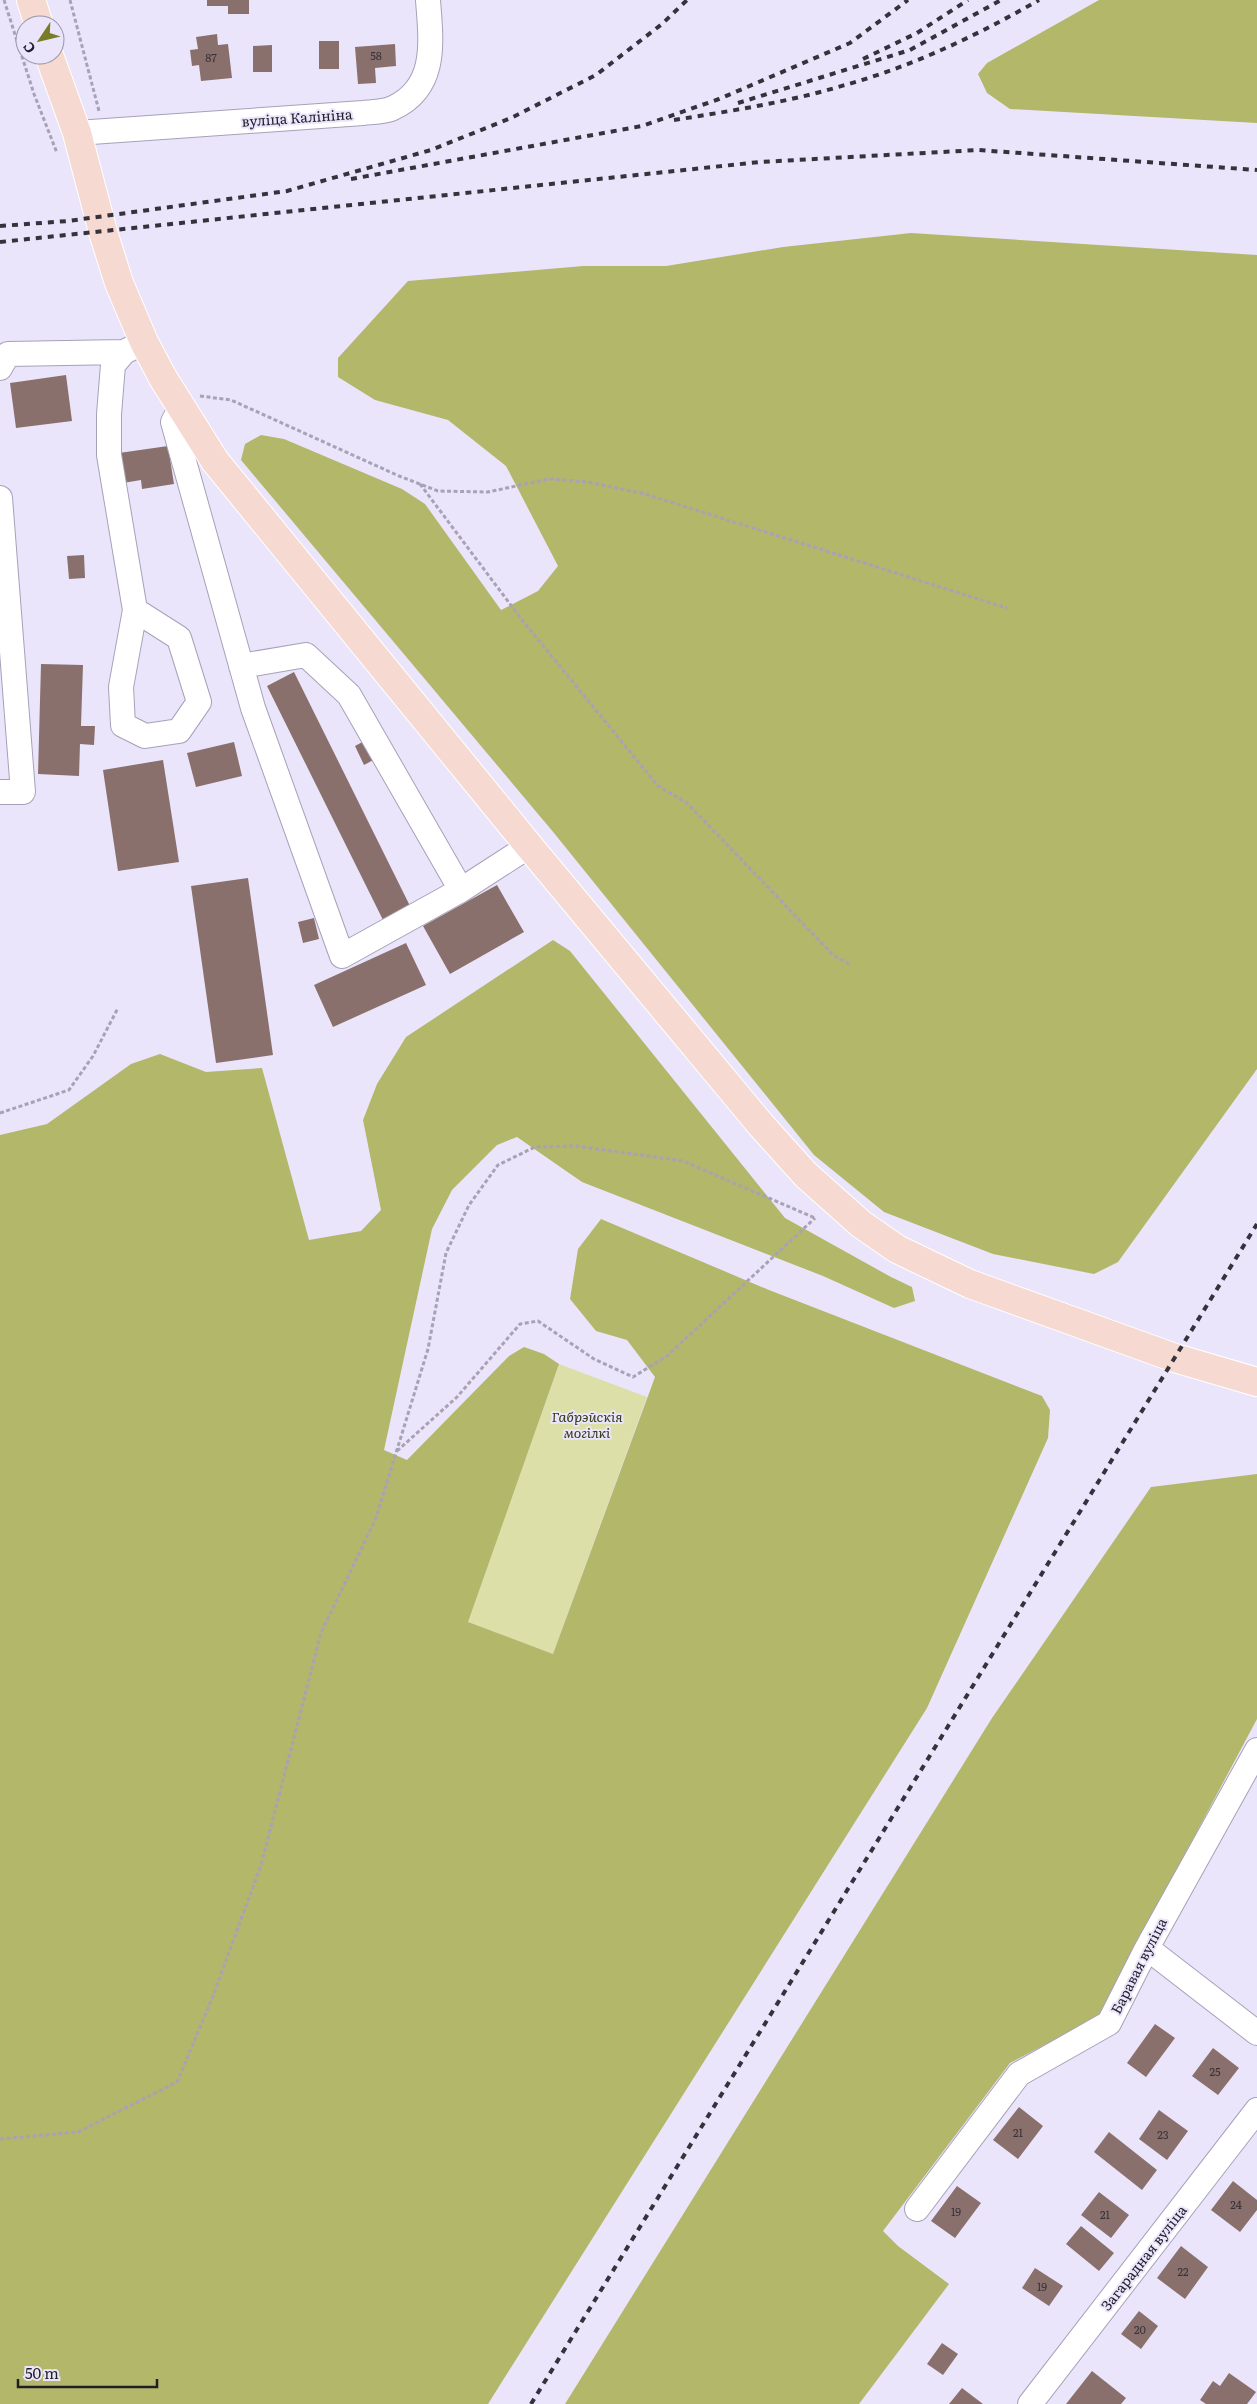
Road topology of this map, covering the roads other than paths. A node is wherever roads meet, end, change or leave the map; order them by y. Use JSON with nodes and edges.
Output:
{"nodes":[{"id":1,"x":31,"y":0,"type":"edge"},
{"id":2,"x":428,"y":0,"type":"edge"},
{"id":3,"x":36,"y":15,"type":"edge"},
{"id":4,"x":53,"y":65,"type":"edge"},
{"id":5,"x":77,"y":133,"type":"junction"},
{"id":6,"x":134,"y":347,"type":"junction"},
{"id":7,"x":3,"y":357,"type":"edge"},
{"id":8,"x":181,"y":407,"type":"junction"},
{"id":9,"x":0,"y":498,"type":"edge"},
{"id":10,"x":135,"y":610,"type":"junction"},
{"id":11,"x":241,"y":666,"type":"junction"},
{"id":12,"x":0,"y":792,"type":"edge"},
{"id":13,"x":529,"y":846,"type":"junction"},
{"id":14,"x":461,"y":890,"type":"junction"},
{"id":15,"x":1257,"y":1382,"type":"edge"},
{"id":16,"x":1257,"y":1750,"type":"edge"},
{"id":17,"x":1147,"y":1948,"type":"junction"},
{"id":18,"x":1257,"y":2033,"type":"edge"},
{"id":19,"x":1257,"y":2110,"type":"edge"},
{"id":20,"x":917,"y":2208,"type":"dead end"},
{"id":21,"x":1030,"y":2404,"type":"edge"}],
"edges":[{"from":1,"to":3,"type":"main road"},
{"from":2,"to":5,"type":"street","name":"вуліца Калініна"},
{"from":4,"to":5,"type":"main road"},
{"from":5,"to":6,"type":"main road"},
{"from":6,"to":7,"type":"street"},
{"from":6,"to":8,"type":"main road"},
{"from":6,"to":10,"type":"street"},
{"from":8,"to":11,"type":"street"},
{"from":8,"to":13,"type":"main road"},
{"from":9,"to":12,"type":"street"},
{"from":10,"to":10,"type":"street"},
{"from":11,"to":14,"type":"street"},
{"from":11,"to":14,"type":"street"},
{"from":13,"to":14,"type":"street"},
{"from":13,"to":15,"type":"main road"},
{"from":16,"to":17,"type":"street","name":"Баравая вуліца"},
{"from":17,"to":18,"type":"street"},
{"from":17,"to":20,"type":"street","name":"Баравая вуліца"},
{"from":19,"to":21,"type":"street","name":"Загарадная вуліца"}]}
